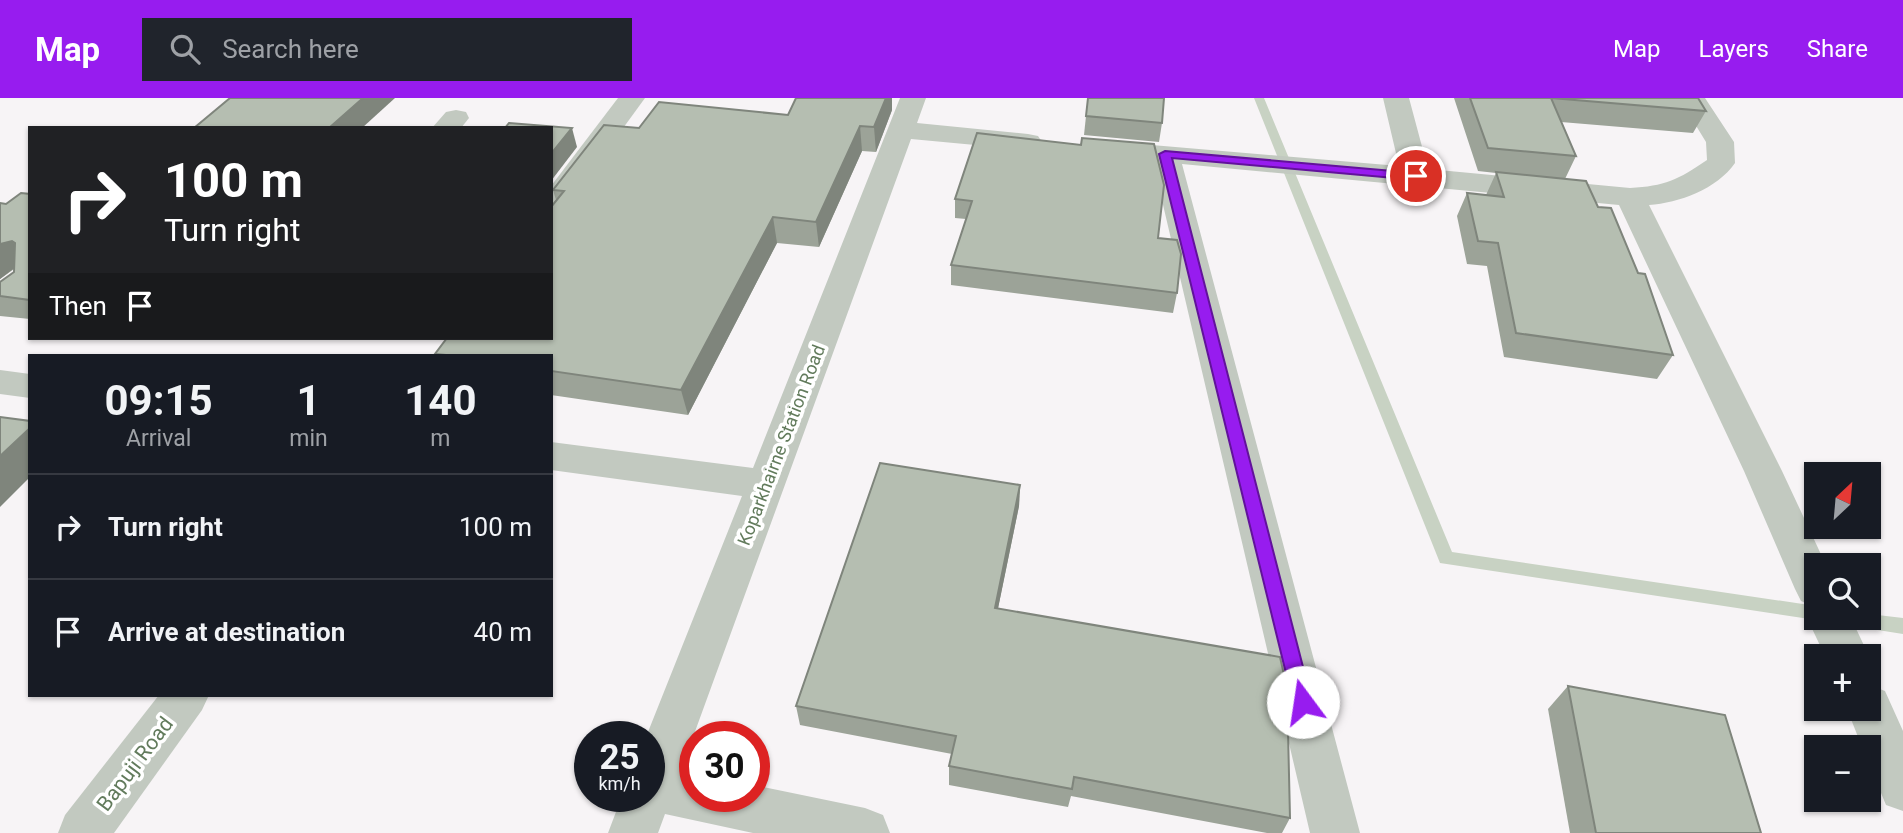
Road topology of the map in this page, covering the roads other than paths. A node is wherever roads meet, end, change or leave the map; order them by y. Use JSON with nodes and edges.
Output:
{"nodes":[{"id":1,"x":632,"y":98,"type":"edge"},
{"id":2,"x":1396,"y":98,"type":"edge"},
{"id":3,"x":1692,"y":98,"type":"edge"},
{"id":4,"x":907,"y":114,"type":"edge"},
{"id":5,"x":1054,"y":144,"type":"edge"},
{"id":6,"x":1109,"y":149,"type":"edge"},
{"id":7,"x":1165,"y":154,"type":"junction"},
{"id":8,"x":1416,"y":176,"type":"junction"},
{"id":9,"x":1630,"y":197,"type":"junction"},
{"id":10,"x":553,"y":203,"type":"edge"},
{"id":11,"x":0,"y":382,"type":"edge"},
{"id":12,"x":28,"y":386,"type":"edge"},
{"id":13,"x":553,"y":456,"type":"edge"},
{"id":14,"x":766,"y":484,"type":"junction"},
{"id":15,"x":1804,"y":562,"type":"edge"},
{"id":16,"x":185,"y":697,"type":"edge"},
{"id":17,"x":1876,"y":721,"type":"edge"},
{"id":18,"x":665,"y":750,"type":"edge"},
{"id":19,"x":1896,"y":768,"type":"edge"},
{"id":20,"x":665,"y":795,"type":"edge"},
{"id":21,"x":641,"y":812,"type":"edge"},
{"id":22,"x":83,"y":833,"type":"edge"},
{"id":23,"x":633,"y":833,"type":"edge"},
{"id":24,"x":865,"y":833,"type":"edge"},
{"id":25,"x":1335,"y":833,"type":"edge"}],
"edges":[{"from":1,"to":10,"type":"street"},
{"from":2,"to":8,"type":"street"},
{"from":3,"to":9,"type":"street"},
{"from":4,"to":5,"type":"street"},
{"from":4,"to":14,"type":"street","name":"Koparkhairne Station Road"},
{"from":6,"to":7,"type":"street"},
{"from":7,"to":8,"type":"street"},
{"from":7,"to":25,"type":"street"},
{"from":8,"to":9,"type":"street"},
{"from":9,"to":15,"type":"street"},
{"from":11,"to":12,"type":"street"},
{"from":13,"to":14,"type":"street"},
{"from":14,"to":18,"type":"street","name":"Koparkhairne Station Road"},
{"from":16,"to":22,"type":"street","name":"Bapuji Road"},
{"from":17,"to":19,"type":"street"},
{"from":20,"to":24,"type":"street"},
{"from":21,"to":23,"type":"street","name":"Koparkhairne Station Road"}]}
